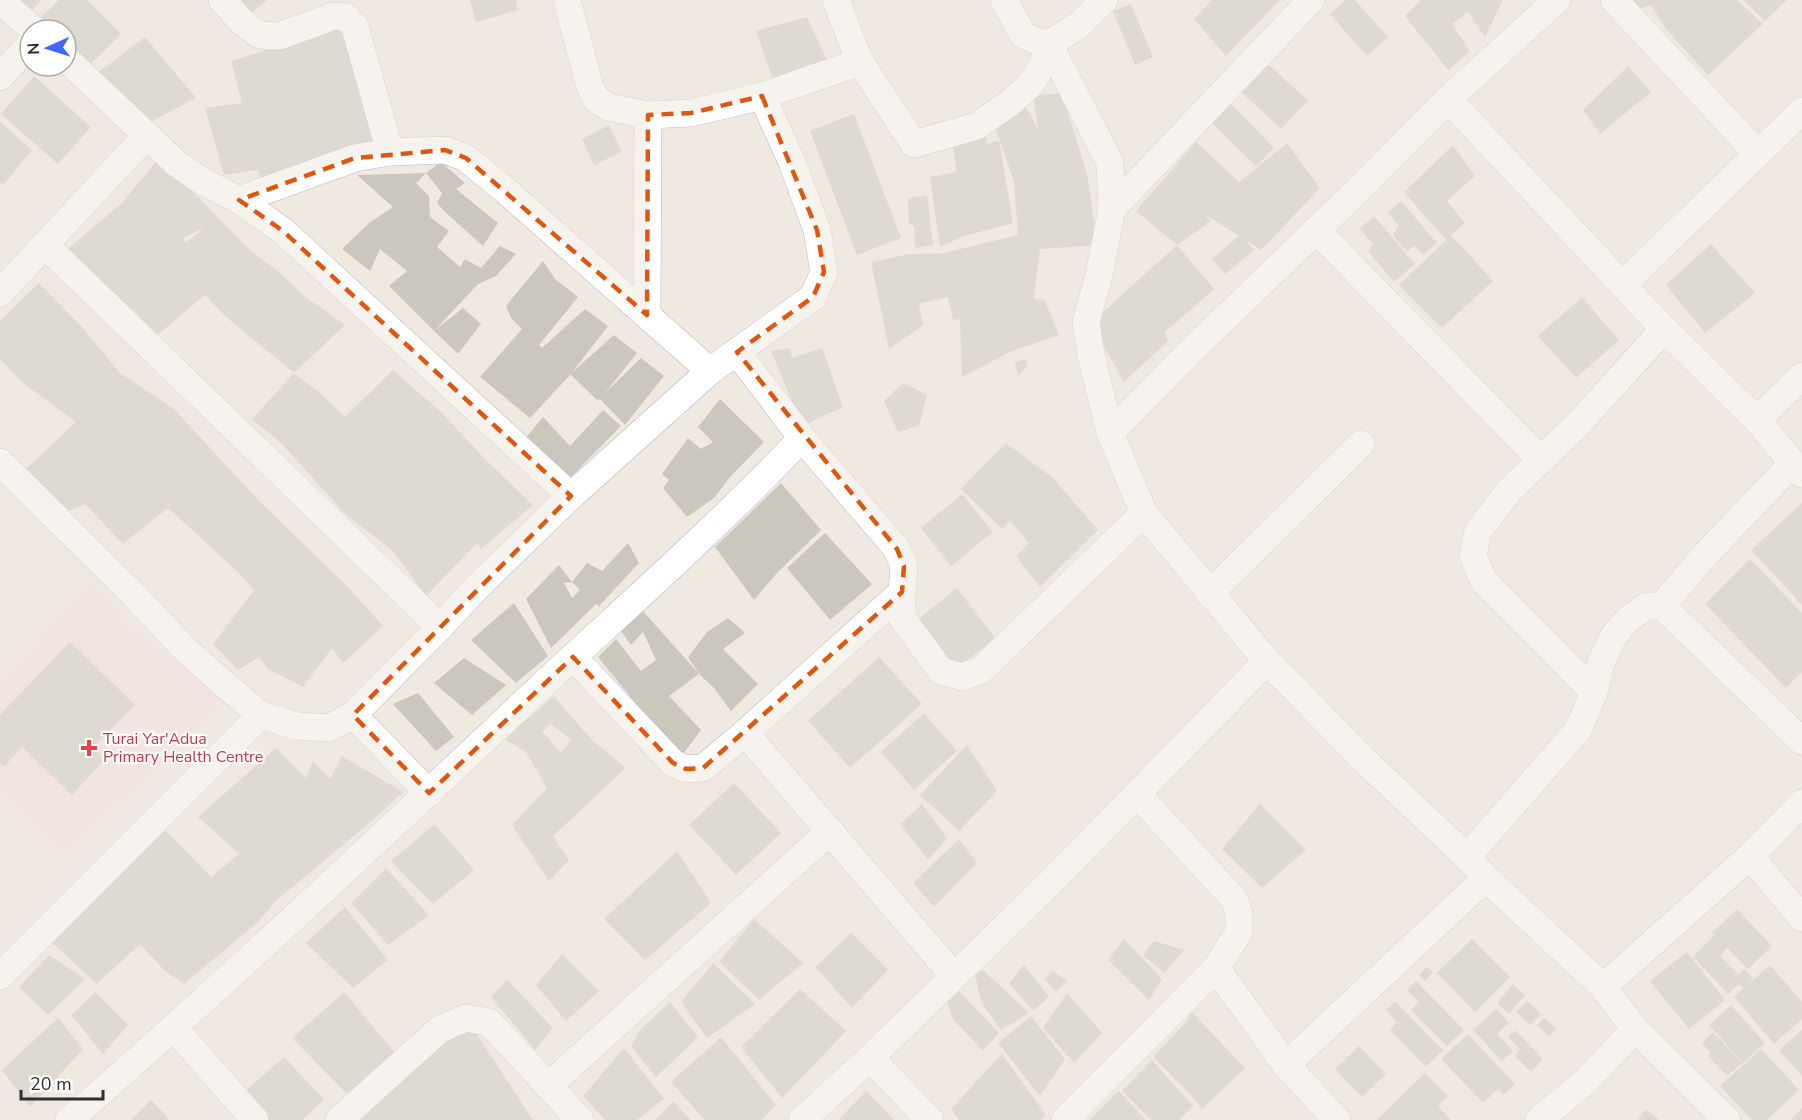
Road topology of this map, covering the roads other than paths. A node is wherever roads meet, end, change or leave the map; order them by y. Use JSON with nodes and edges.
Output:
{"nodes":[{"id":1,"x":222,"y":0,"type":"edge"},
{"id":2,"x":567,"y":0,"type":"edge"},
{"id":3,"x":836,"y":0,"type":"edge"},
{"id":4,"x":1004,"y":0,"type":"edge"},
{"id":5,"x":1104,"y":0,"type":"edge"},
{"id":6,"x":1311,"y":0,"type":"edge"},
{"id":7,"x":1557,"y":0,"type":"edge"},
{"id":8,"x":1614,"y":0,"type":"edge"},
{"id":9,"x":0,"y":1,"type":"edge"},
{"id":10,"x":20,"y":18,"type":"edge"},
{"id":11,"x":1049,"y":44,"type":"junction"},
{"id":12,"x":18,"y":57,"type":"edge"},
{"id":13,"x":861,"y":62,"type":"junction"},
{"id":14,"x":78,"y":70,"type":"edge"},
{"id":15,"x":0,"y":77,"type":"edge"},
{"id":16,"x":762,"y":96,"type":"junction"},
{"id":17,"x":1448,"y":99,"type":"junction"},
{"id":18,"x":1802,"y":111,"type":"edge"},
{"id":19,"x":648,"y":115,"type":"junction"},
{"id":20,"x":147,"y":135,"type":"junction"},
{"id":21,"x":390,"y":152,"type":"junction"},
{"id":22,"x":1758,"y":154,"type":"junction"},
{"id":23,"x":239,"y":200,"type":"junction"},
{"id":24,"x":1112,"y":209,"type":"junction"},
{"id":25,"x":1316,"y":230,"type":"junction"},
{"id":26,"x":45,"y":245,"type":"junction"},
{"id":27,"x":1623,"y":284,"type":"junction"},
{"id":28,"x":0,"y":293,"type":"edge"},
{"id":29,"x":647,"y":315,"type":"junction"},
{"id":30,"x":1664,"y":329,"type":"junction"},
{"id":31,"x":737,"y":352,"type":"junction"},
{"id":32,"x":710,"y":371,"type":"junction"},
{"id":33,"x":1802,"y":376,"type":"edge"},
{"id":34,"x":1757,"y":420,"type":"junction"},
{"id":35,"x":1110,"y":433,"type":"junction"},
{"id":36,"x":802,"y":438,"type":"junction"},
{"id":37,"x":1361,"y":444,"type":"dead end"},
{"id":38,"x":1540,"y":459,"type":"junction"},
{"id":39,"x":0,"y":462,"type":"edge"},
{"id":40,"x":1797,"y":469,"type":"edge"},
{"id":41,"x":571,"y":496,"type":"junction"},
{"id":42,"x":1144,"y":513,"type":"junction"},
{"id":43,"x":902,"y":592,"type":"junction"},
{"id":44,"x":1209,"y":594,"type":"junction"},
{"id":45,"x":1662,"y":606,"type":"junction"},
{"id":46,"x":440,"y":627,"type":"junction"},
{"id":47,"x":573,"y":657,"type":"junction"},
{"id":48,"x":1267,"y":661,"type":"junction"},
{"id":49,"x":1594,"y":692,"type":"junction"},
{"id":50,"x":261,"y":715,"type":"junction"},
{"id":51,"x":353,"y":715,"type":"junction"},
{"id":52,"x":746,"y":733,"type":"junction"},
{"id":53,"x":1802,"y":741,"type":"edge"},
{"id":54,"x":429,"y":793,"type":"junction"},
{"id":55,"x":1137,"y":794,"type":"junction"},
{"id":56,"x":1802,"y":803,"type":"edge"},
{"id":57,"x":830,"y":831,"type":"junction"},
{"id":58,"x":1750,"y":856,"type":"junction"},
{"id":59,"x":1467,"y":857,"type":"junction"},
{"id":60,"x":1486,"y":878,"type":"junction"},
{"id":61,"x":1802,"y":918,"type":"edge"},
{"id":62,"x":1216,"y":968,"type":"junction"},
{"id":63,"x":0,"y":976,"type":"edge"},
{"id":64,"x":954,"y":976,"type":"junction"},
{"id":65,"x":1603,"y":987,"type":"junction"},
{"id":66,"x":174,"y":1028,"type":"junction"},
{"id":67,"x":1635,"y":1029,"type":"junction"},
{"id":68,"x":870,"y":1058,"type":"junction"},
{"id":69,"x":1286,"y":1065,"type":"junction"},
{"id":70,"x":548,"y":1086,"type":"junction"},
{"id":71,"x":69,"y":1120,"type":"edge"},
{"id":72,"x":255,"y":1120,"type":"edge"},
{"id":73,"x":339,"y":1120,"type":"edge"},
{"id":74,"x":580,"y":1120,"type":"edge"},
{"id":75,"x":802,"y":1120,"type":"edge"},
{"id":76,"x":930,"y":1120,"type":"edge"},
{"id":77,"x":1065,"y":1120,"type":"edge"},
{"id":78,"x":1336,"y":1120,"type":"edge"},
{"id":79,"x":1539,"y":1120,"type":"edge"},
{"id":80,"x":1727,"y":1120,"type":"edge"}],
"edges":[{"from":1,"to":21,"type":"street"},
{"from":2,"to":19,"type":"street"},
{"from":3,"to":13,"type":"street"},
{"from":4,"to":11,"type":"street"},
{"from":5,"to":11,"type":"street"},
{"from":6,"to":24,"type":"street"},
{"from":7,"to":17,"type":"street"},
{"from":8,"to":22,"type":"street"},
{"from":9,"to":10,"type":"street"},
{"from":11,"to":13,"type":"street"},
{"from":11,"to":24,"type":"street"},
{"from":12,"to":15,"type":"street"},
{"from":13,"to":16,"type":"street"},
{"from":14,"to":20,"type":"street"},
{"from":16,"to":19,"type":"street"},
{"from":16,"to":31,"type":"street"},
{"from":17,"to":25,"type":"street"},
{"from":17,"to":27,"type":"street"},
{"from":18,"to":22,"type":"street"},
{"from":19,"to":29,"type":"street"},
{"from":20,"to":23,"type":"street"},
{"from":20,"to":26,"type":"street"},
{"from":21,"to":23,"type":"street"},
{"from":21,"to":29,"type":"street"},
{"from":22,"to":27,"type":"street"},
{"from":23,"to":41,"type":"street"},
{"from":24,"to":35,"type":"street"},
{"from":25,"to":35,"type":"street"},
{"from":25,"to":38,"type":"street"},
{"from":26,"to":28,"type":"street"},
{"from":26,"to":46,"type":"street"},
{"from":27,"to":30,"type":"street"},
{"from":29,"to":32,"type":"street"},
{"from":30,"to":34,"type":"street"},
{"from":30,"to":38,"type":"street"},
{"from":31,"to":32,"type":"street"},
{"from":31,"to":36,"type":"street"},
{"from":32,"to":41,"type":"street"},
{"from":33,"to":34,"type":"street"},
{"from":34,"to":40,"type":"street"},
{"from":35,"to":42,"type":"street"},
{"from":36,"to":43,"type":"street"},
{"from":36,"to":47,"type":"street"},
{"from":37,"to":44,"type":"street"},
{"from":38,"to":49,"type":"street"},
{"from":39,"to":50,"type":"street"},
{"from":40,"to":45,"type":"street"},
{"from":41,"to":46,"type":"street"},
{"from":42,"to":43,"type":"street"},
{"from":42,"to":44,"type":"street"},
{"from":43,"to":52,"type":"street"},
{"from":44,"to":48,"type":"street"},
{"from":45,"to":49,"type":"street"},
{"from":45,"to":53,"type":"street"},
{"from":46,"to":51,"type":"street"},
{"from":47,"to":52,"type":"street"},
{"from":47,"to":54,"type":"street"},
{"from":48,"to":55,"type":"street"},
{"from":48,"to":59,"type":"street"},
{"from":49,"to":59,"type":"street"},
{"from":50,"to":51,"type":"street"},
{"from":50,"to":63,"type":"street"},
{"from":51,"to":54,"type":"street"},
{"from":52,"to":57,"type":"street"},
{"from":54,"to":66,"type":"street"},
{"from":55,"to":62,"type":"street"},
{"from":55,"to":64,"type":"street"},
{"from":56,"to":58,"type":"street"},
{"from":57,"to":64,"type":"street"},
{"from":57,"to":70,"type":"street"},
{"from":58,"to":61,"type":"street"},
{"from":58,"to":65,"type":"street"},
{"from":59,"to":60,"type":"street"},
{"from":60,"to":65,"type":"street"},
{"from":60,"to":69,"type":"street"},
{"from":62,"to":69,"type":"street"},
{"from":62,"to":77,"type":"street"},
{"from":64,"to":68,"type":"street"},
{"from":65,"to":67,"type":"street"},
{"from":66,"to":71,"type":"street"},
{"from":66,"to":72,"type":"street"},
{"from":67,"to":79,"type":"street"},
{"from":67,"to":80,"type":"street"},
{"from":68,"to":75,"type":"street"},
{"from":68,"to":76,"type":"street"},
{"from":69,"to":78,"type":"street"},
{"from":70,"to":73,"type":"street"},
{"from":70,"to":74,"type":"street"}]}
